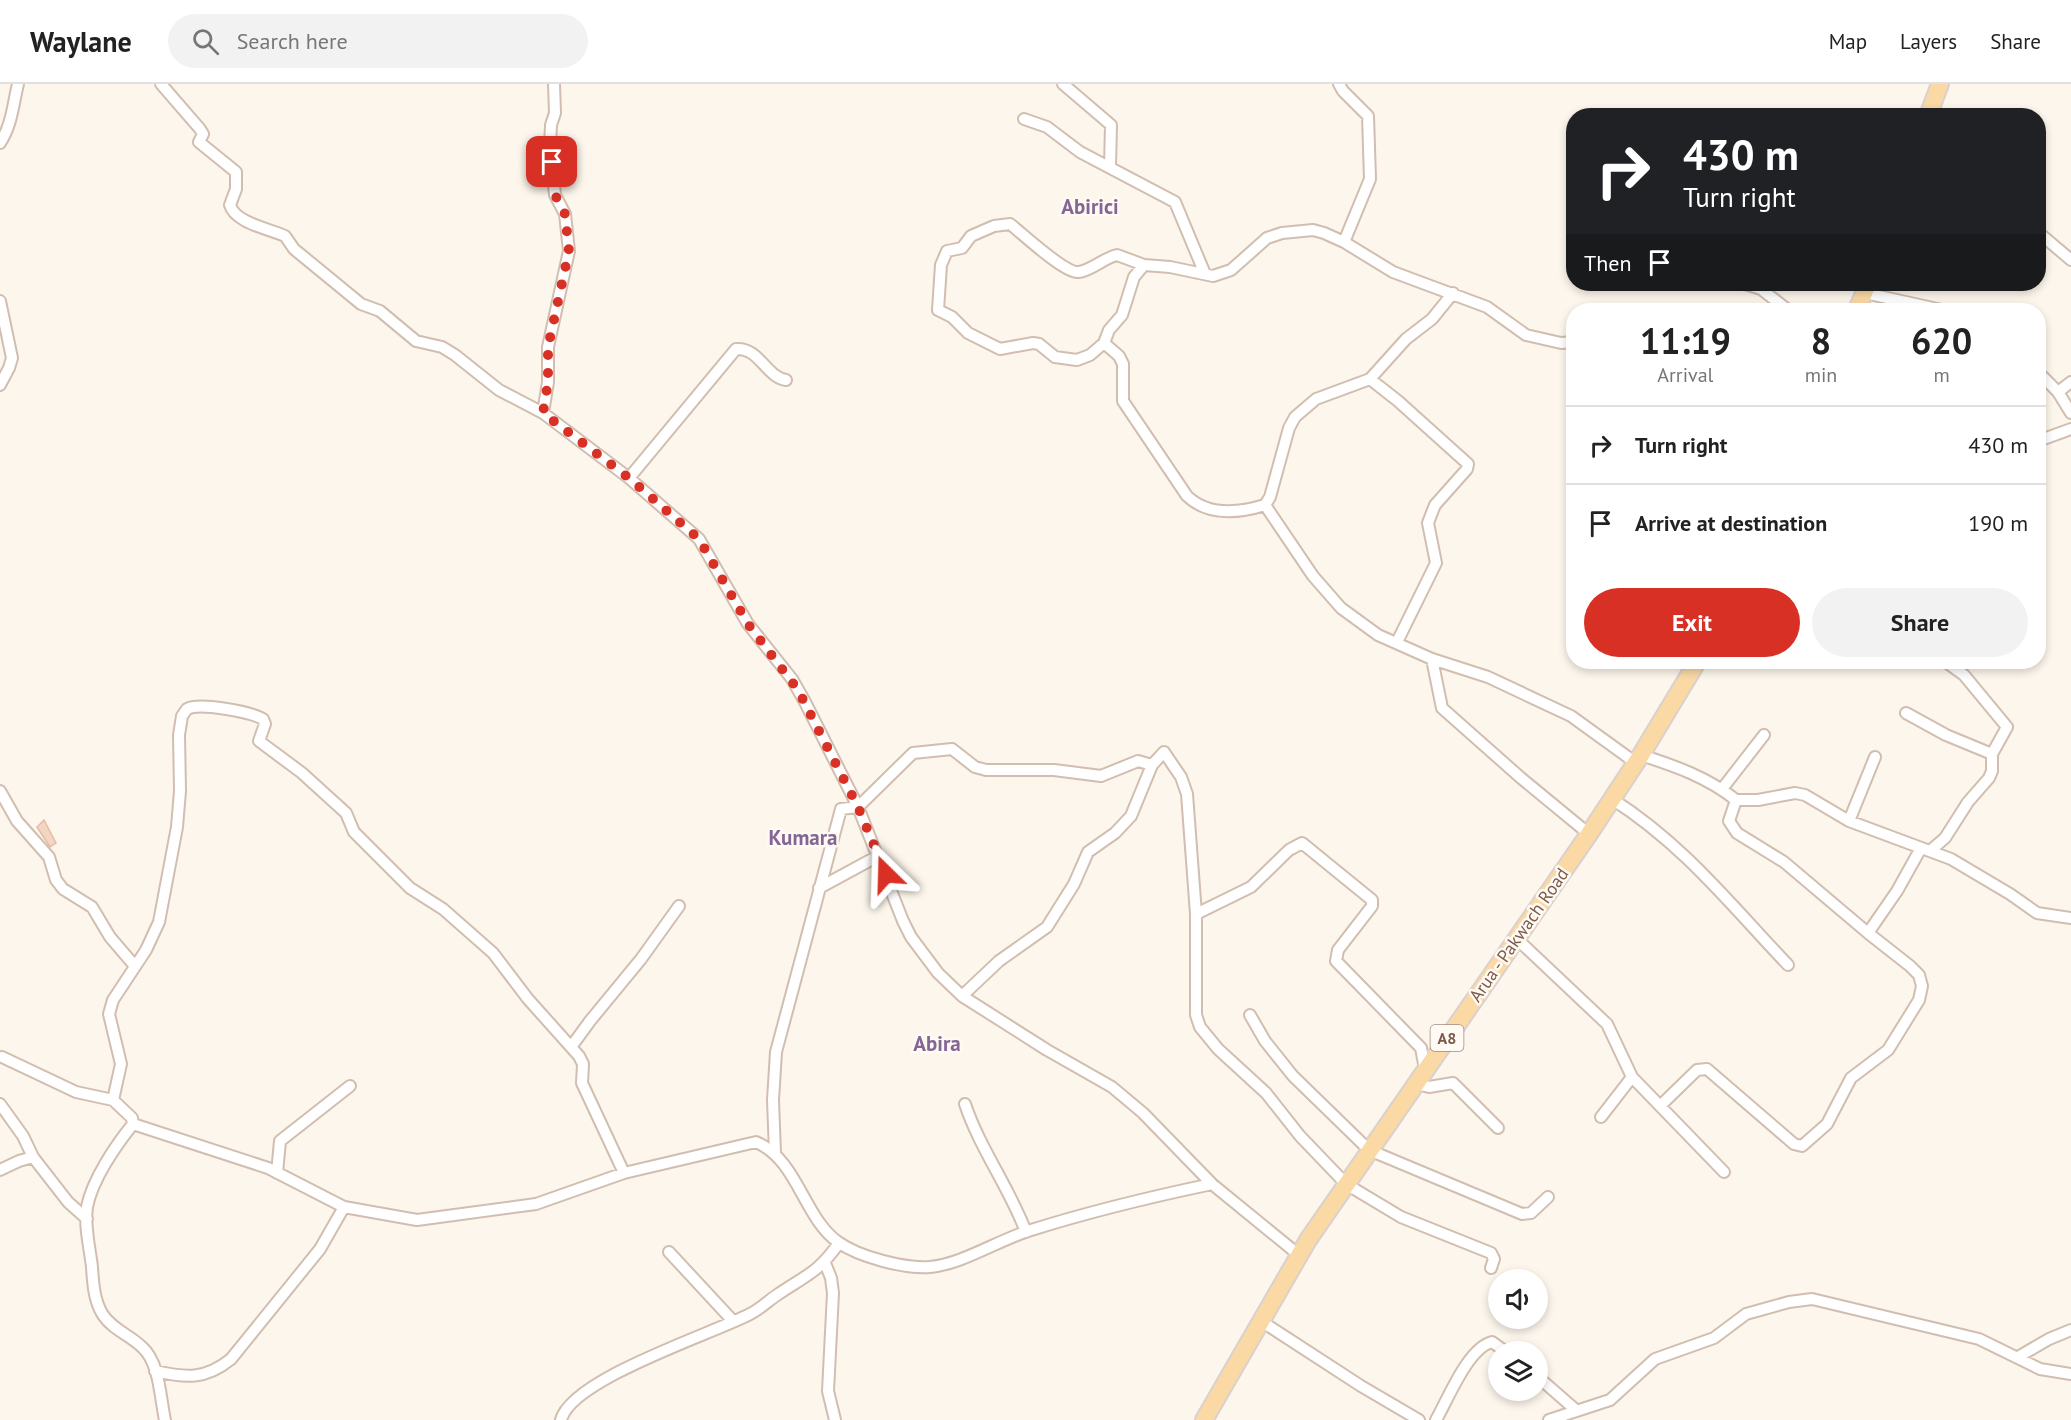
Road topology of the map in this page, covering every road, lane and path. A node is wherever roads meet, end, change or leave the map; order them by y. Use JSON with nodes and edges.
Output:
{"nodes":[{"id":1,"x":18,"y":84,"type":"edge"},
{"id":2,"x":161,"y":84,"type":"edge"},
{"id":3,"x":554,"y":84,"type":"edge"},
{"id":4,"x":1063,"y":84,"type":"edge"},
{"id":5,"x":1339,"y":84,"type":"edge"},
{"id":6,"x":1940,"y":84,"type":"edge"},
{"id":7,"x":1931,"y":108,"type":"edge"},
{"id":8,"x":1024,"y":118,"type":"dead end"},
{"id":9,"x":0,"y":143,"type":"edge"},
{"id":10,"x":1110,"y":168,"type":"junction"},
{"id":11,"x":2046,"y":239,"type":"edge"},
{"id":12,"x":1344,"y":242,"type":"junction"},
{"id":13,"x":2071,"y":260,"type":"edge"},
{"id":14,"x":1144,"y":265,"type":"junction"},
{"id":15,"x":1205,"y":274,"type":"junction"},
{"id":16,"x":1764,"y":291,"type":"edge"},
{"id":17,"x":1877,"y":291,"type":"edge"},
{"id":18,"x":1453,"y":293,"type":"junction"},
{"id":19,"x":0,"y":301,"type":"edge"},
{"id":20,"x":1779,"y":303,"type":"edge"},
{"id":21,"x":1918,"y":303,"type":"edge"},
{"id":22,"x":1104,"y":343,"type":"junction"},
{"id":23,"x":1566,"y":343,"type":"edge"},
{"id":24,"x":1370,"y":379,"type":"junction"},
{"id":25,"x":786,"y":380,"type":"dead end"},
{"id":26,"x":2046,"y":380,"type":"edge"},
{"id":27,"x":2071,"y":382,"type":"edge"},
{"id":28,"x":0,"y":385,"type":"edge"},
{"id":29,"x":2058,"y":392,"type":"junction"},
{"id":30,"x":543,"y":413,"type":"junction"},
{"id":31,"x":2071,"y":413,"type":"edge"},
{"id":32,"x":2071,"y":429,"type":"edge"},
{"id":33,"x":2046,"y":438,"type":"edge"},
{"id":34,"x":629,"y":478,"type":"junction"},
{"id":35,"x":1265,"y":505,"type":"junction"},
{"id":36,"x":1397,"y":642,"type":"junction"},
{"id":37,"x":1432,"y":659,"type":"junction"},
{"id":38,"x":1693,"y":669,"type":"edge"},
{"id":39,"x":1956,"y":669,"type":"edge"},
{"id":40,"x":1906,"y":713,"type":"dead end"},
{"id":41,"x":1764,"y":735,"type":"dead end"},
{"id":42,"x":1992,"y":754,"type":"junction"},
{"id":43,"x":1875,"y":757,"type":"dead end"},
{"id":44,"x":1638,"y":759,"type":"junction"},
{"id":45,"x":1152,"y":765,"type":"junction"},
{"id":46,"x":1722,"y":789,"type":"junction"},
{"id":47,"x":0,"y":791,"type":"edge"},
{"id":48,"x":1612,"y":799,"type":"junction"},
{"id":49,"x":1736,"y":800,"type":"junction"},
{"id":50,"x":858,"y":807,"type":"junction"},
{"id":51,"x":1849,"y":821,"type":"junction"},
{"id":52,"x":1588,"y":834,"type":"junction"},
{"id":53,"x":1926,"y":849,"type":"junction"},
{"id":54,"x":878,"y":856,"type":"junction"},
{"id":55,"x":819,"y":888,"type":"junction"},
{"id":56,"x":679,"y":906,"type":"dead end"},
{"id":57,"x":1196,"y":914,"type":"junction"},
{"id":58,"x":2071,"y":918,"type":"edge"},
{"id":59,"x":1868,"y":933,"type":"junction"},
{"id":60,"x":1517,"y":939,"type":"junction"},
{"id":61,"x":1788,"y":964,"type":"dead end"},
{"id":62,"x":134,"y":965,"type":"junction"},
{"id":63,"x":962,"y":996,"type":"junction"},
{"id":64,"x":1250,"y":1016,"type":"dead end"},
{"id":65,"x":571,"y":1047,"type":"junction"},
{"id":66,"x":1,"y":1057,"type":"edge"},
{"id":67,"x":1425,"y":1069,"type":"junction"},
{"id":68,"x":1632,"y":1077,"type":"junction"},
{"id":69,"x":1416,"y":1084,"type":"junction"},
{"id":70,"x":350,"y":1086,"type":"dead end"},
{"id":71,"x":113,"y":1100,"type":"junction"},
{"id":72,"x":0,"y":1104,"type":"edge"},
{"id":73,"x":964,"y":1104,"type":"dead end"},
{"id":74,"x":1660,"y":1106,"type":"junction"},
{"id":75,"x":1600,"y":1118,"type":"dead end"},
{"id":76,"x":134,"y":1124,"type":"junction"},
{"id":77,"x":1497,"y":1128,"type":"dead end"},
{"id":78,"x":1369,"y":1150,"type":"junction"},
{"id":79,"x":776,"y":1153,"type":"junction"},
{"id":80,"x":33,"y":1157,"type":"junction"},
{"id":81,"x":0,"y":1170,"type":"edge"},
{"id":82,"x":1724,"y":1172,"type":"dead end"},
{"id":83,"x":277,"y":1173,"type":"junction"},
{"id":84,"x":624,"y":1173,"type":"junction"},
{"id":85,"x":1212,"y":1184,"type":"junction"},
{"id":86,"x":1346,"y":1184,"type":"junction"},
{"id":87,"x":1548,"y":1197,"type":"dead end"},
{"id":88,"x":344,"y":1207,"type":"junction"},
{"id":89,"x":87,"y":1219,"type":"junction"},
{"id":90,"x":1026,"y":1232,"type":"junction"},
{"id":91,"x":839,"y":1243,"type":"junction"},
{"id":92,"x":669,"y":1252,"type":"dead end"},
{"id":93,"x":1299,"y":1256,"type":"junction"},
{"id":94,"x":825,"y":1263,"type":"junction"},
{"id":95,"x":1491,"y":1268,"type":"dead end"},
{"id":96,"x":733,"y":1321,"type":"junction"},
{"id":97,"x":1261,"y":1321,"type":"junction"},
{"id":98,"x":2071,"y":1330,"type":"edge"},
{"id":99,"x":1488,"y":1344,"type":"edge"},
{"id":100,"x":2018,"y":1357,"type":"junction"},
{"id":101,"x":155,"y":1371,"type":"junction"},
{"id":102,"x":2071,"y":1374,"type":"edge"},
{"id":103,"x":1548,"y":1386,"type":"edge"},
{"id":104,"x":1578,"y":1411,"type":"junction"},
{"id":105,"x":165,"y":1420,"type":"edge"},
{"id":106,"x":561,"y":1420,"type":"edge"},
{"id":107,"x":836,"y":1420,"type":"edge"},
{"id":108,"x":1204,"y":1420,"type":"edge"},
{"id":109,"x":1419,"y":1420,"type":"edge"},
{"id":110,"x":1436,"y":1420,"type":"edge"},
{"id":111,"x":1549,"y":1420,"type":"edge"}],
"edges":[{"from":1,"to":9,"type":"street"},
{"from":2,"to":30,"type":"street"},
{"from":3,"to":30,"type":"street"},
{"from":4,"to":10,"type":"street"},
{"from":5,"to":12,"type":"street"},
{"from":6,"to":7,"type":"main road"},
{"from":8,"to":10,"type":"street"},
{"from":10,"to":15,"type":"street"},
{"from":11,"to":13,"type":"street"},
{"from":12,"to":15,"type":"street"},
{"from":12,"to":18,"type":"street"},
{"from":14,"to":15,"type":"street"},
{"from":14,"to":22,"type":"street"},
{"from":14,"to":22,"type":"street"},
{"from":16,"to":20,"type":"street"},
{"from":17,"to":21,"type":"street"},
{"from":18,"to":23,"type":"street"},
{"from":18,"to":24,"type":"street"},
{"from":19,"to":28,"type":"street"},
{"from":22,"to":35,"type":"street"},
{"from":24,"to":35,"type":"street"},
{"from":24,"to":36,"type":"street"},
{"from":25,"to":34,"type":"street"},
{"from":26,"to":29,"type":"street"},
{"from":27,"to":29,"type":"street"},
{"from":29,"to":31,"type":"street"},
{"from":30,"to":34,"type":"street"},
{"from":32,"to":33,"type":"street"},
{"from":34,"to":50,"type":"street"},
{"from":35,"to":36,"type":"street"},
{"from":36,"to":37,"type":"street"},
{"from":37,"to":44,"type":"street"},
{"from":37,"to":52,"type":"street"},
{"from":38,"to":44,"type":"main road","name":"Arua - Pakwach Road","number":"A8"},
{"from":39,"to":42,"type":"street"},
{"from":40,"to":42,"type":"street"},
{"from":41,"to":46,"type":"street"},
{"from":42,"to":53,"type":"street"},
{"from":43,"to":51,"type":"street"},
{"from":44,"to":46,"type":"street"},
{"from":44,"to":48,"type":"main road","name":"Arua - Pakwach Road","number":"A8"},
{"from":45,"to":50,"type":"street"},
{"from":45,"to":57,"type":"street"},
{"from":45,"to":63,"type":"street"},
{"from":46,"to":49,"type":"street"},
{"from":47,"to":62,"type":"street"},
{"from":48,"to":52,"type":"main road","name":"Arua - Pakwach Road","number":"A8"},
{"from":48,"to":61,"type":"street"},
{"from":49,"to":51,"type":"street"},
{"from":49,"to":59,"type":"street"},
{"from":50,"to":54,"type":"street"},
{"from":50,"to":55,"type":"street"},
{"from":51,"to":53,"type":"street"},
{"from":52,"to":60,"type":"main road","name":"Arua - Pakwach Road","number":"A8"},
{"from":53,"to":58,"type":"street"},
{"from":53,"to":59,"type":"street"},
{"from":54,"to":55,"type":"street"},
{"from":54,"to":63,"type":"street"},
{"from":55,"to":79,"type":"street"},
{"from":56,"to":65,"type":"street"},
{"from":57,"to":67,"type":"street"},
{"from":57,"to":86,"type":"street"},
{"from":59,"to":74,"type":"street"},
{"from":60,"to":67,"type":"main road","name":"Arua - Pakwach Road","number":"A8"},
{"from":60,"to":68,"type":"street"},
{"from":62,"to":65,"type":"street"},
{"from":62,"to":71,"type":"street"},
{"from":63,"to":85,"type":"street"},
{"from":64,"to":78,"type":"street"},
{"from":65,"to":84,"type":"street"},
{"from":66,"to":71,"type":"street"},
{"from":67,"to":69,"type":"main road","name":"Arua - Pakwach Road","number":"A8"},
{"from":68,"to":74,"type":"street"},
{"from":68,"to":75,"type":"street"},
{"from":69,"to":77,"type":"street"},
{"from":69,"to":78,"type":"main road","name":"Arua - Pakwach Road","number":"A8"},
{"from":70,"to":83,"type":"street"},
{"from":71,"to":76,"type":"street"},
{"from":72,"to":80,"type":"street"},
{"from":73,"to":90,"type":"street"},
{"from":74,"to":82,"type":"street"},
{"from":76,"to":83,"type":"street"},
{"from":76,"to":89,"type":"street"},
{"from":78,"to":86,"type":"main road","name":"Arua - Pakwach Road","number":"A8"},
{"from":78,"to":87,"type":"street"},
{"from":79,"to":84,"type":"street"},
{"from":79,"to":91,"type":"street"},
{"from":80,"to":81,"type":"street"},
{"from":80,"to":89,"type":"street"},
{"from":83,"to":88,"type":"street"},
{"from":84,"to":88,"type":"street"},
{"from":85,"to":90,"type":"street"},
{"from":85,"to":93,"type":"street"},
{"from":86,"to":93,"type":"main road","name":"Arua - Pakwach Road","number":"A8"},
{"from":86,"to":95,"type":"street"},
{"from":88,"to":101,"type":"street"},
{"from":89,"to":101,"type":"street"},
{"from":90,"to":91,"type":"street"},
{"from":91,"to":94,"type":"street"},
{"from":92,"to":96,"type":"street"},
{"from":93,"to":97,"type":"main road","name":"Arua - Pakwach Road","number":"A8"},
{"from":94,"to":96,"type":"street"},
{"from":94,"to":107,"type":"street"},
{"from":96,"to":106,"type":"street"},
{"from":97,"to":108,"type":"main road","name":"Arua - Pakwach Road","number":"A8"},
{"from":97,"to":109,"type":"street"},
{"from":98,"to":100,"type":"street"},
{"from":99,"to":110,"type":"street"},
{"from":100,"to":102,"type":"street"},
{"from":100,"to":104,"type":"street"},
{"from":101,"to":105,"type":"street"},
{"from":103,"to":104,"type":"street"},
{"from":104,"to":111,"type":"street"}]}
